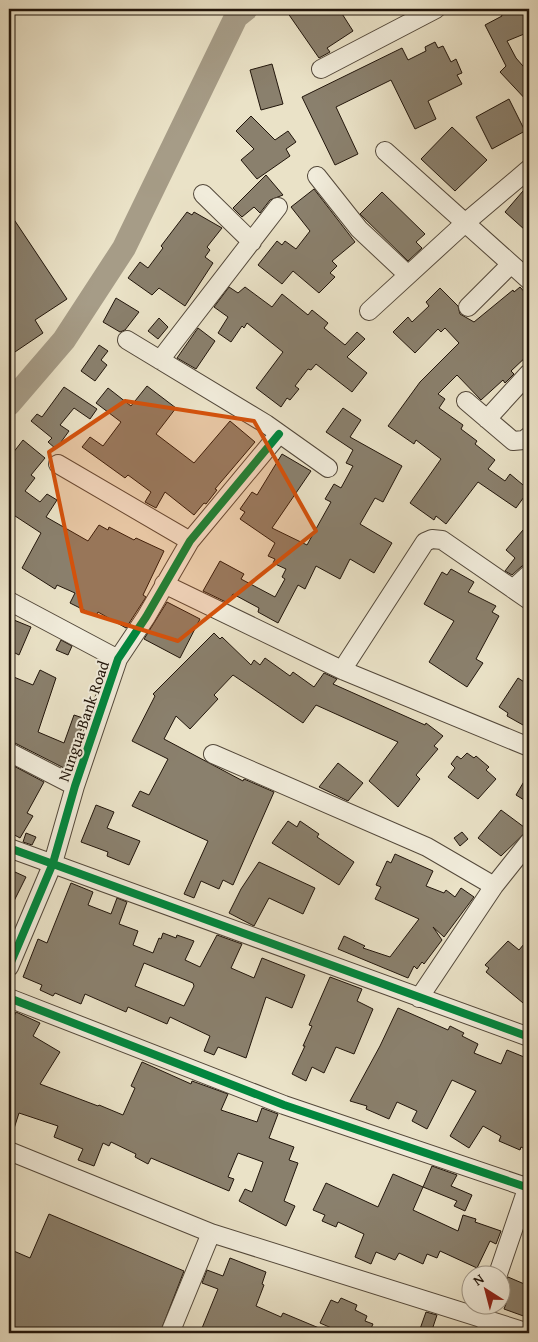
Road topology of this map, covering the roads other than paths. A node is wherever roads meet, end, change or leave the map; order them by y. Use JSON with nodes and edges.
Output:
{"nodes":[{"id":1,"x":436,"y":9,"type":"edge"},
{"id":2,"x":321,"y":68,"type":"dead end"},
{"id":3,"x":385,"y":150,"type":"dead end"},
{"id":4,"x":529,"y":169,"type":"edge"},
{"id":5,"x":317,"y":176,"type":"dead end"},
{"id":6,"x":203,"y":194,"type":"dead end"},
{"id":7,"x":278,"y":207,"type":"dead end"},
{"id":8,"x":465,"y":223,"type":"junction"},
{"id":9,"x":252,"y":242,"type":"junction"},
{"id":10,"x":511,"y":264,"type":"junction"},
{"id":11,"x":408,"y":275,"type":"junction"},
{"id":12,"x":529,"y":280,"type":"edge"},
{"id":13,"x":468,"y":308,"type":"dead end"},
{"id":14,"x":370,"y":311,"type":"dead end"},
{"id":15,"x":127,"y":340,"type":"dead end"},
{"id":16,"x":160,"y":360,"type":"junction"},
{"id":17,"x":529,"y":373,"type":"edge"},
{"id":18,"x":466,"y":401,"type":"dead end"},
{"id":19,"x":487,"y":419,"type":"junction"},
{"id":20,"x":279,"y":434,"type":"junction"},
{"id":21,"x":529,"y":436,"type":"edge"},
{"id":22,"x":58,"y":464,"type":"dead end"},
{"id":23,"x":328,"y":468,"type":"dead end"},
{"id":24,"x":190,"y":541,"type":"junction"},
{"id":25,"x":529,"y":574,"type":"edge"},
{"id":26,"x":164,"y":584,"type":"junction"},
{"id":27,"x":513,"y":589,"type":"junction"},
{"id":28,"x":529,"y":600,"type":"edge"},
{"id":29,"x":9,"y":601,"type":"edge"},
{"id":30,"x":118,"y":659,"type":"junction"},
{"id":31,"x":342,"y":670,"type":"junction"},
{"id":32,"x":529,"y":747,"type":"edge"},
{"id":33,"x":9,"y":752,"type":"edge"},
{"id":34,"x":213,"y":754,"type":"dead end"},
{"id":35,"x":75,"y":786,"type":"junction"},
{"id":36,"x":529,"y":842,"type":"edge"},
{"id":37,"x":9,"y":848,"type":"edge"},
{"id":38,"x":53,"y":863,"type":"junction"},
{"id":39,"x":494,"y":886,"type":"junction"},
{"id":40,"x":9,"y":967,"type":"edge"},
{"id":41,"x":9,"y":998,"type":"edge"},
{"id":42,"x":419,"y":998,"type":"junction"},
{"id":43,"x":529,"y":1037,"type":"edge"},
{"id":44,"x":9,"y":1151,"type":"edge"},
{"id":45,"x":529,"y":1186,"type":"edge"},
{"id":46,"x":211,"y":1233,"type":"junction"},
{"id":47,"x":502,"y":1264,"type":"edge"},
{"id":48,"x":460,"y":1305,"type":"edge"},
{"id":49,"x":489,"y":1314,"type":"edge"},
{"id":50,"x":170,"y":1333,"type":"edge"},
{"id":51,"x":529,"y":1333,"type":"edge"}],
"edges":[{"from":1,"to":2,"type":"street"},
{"from":3,"to":8,"type":"street"},
{"from":4,"to":8,"type":"street"},
{"from":5,"to":11,"type":"street"},
{"from":6,"to":9,"type":"street"},
{"from":7,"to":9,"type":"street"},
{"from":8,"to":10,"type":"street"},
{"from":8,"to":11,"type":"street"},
{"from":9,"to":16,"type":"street"},
{"from":10,"to":12,"type":"street"},
{"from":10,"to":13,"type":"street"},
{"from":11,"to":14,"type":"street"},
{"from":15,"to":16,"type":"street"},
{"from":16,"to":20,"type":"street"},
{"from":17,"to":19,"type":"street"},
{"from":18,"to":19,"type":"street"},
{"from":19,"to":21,"type":"street"},
{"from":20,"to":23,"type":"street"},
{"from":20,"to":24,"type":"street","name":"Nungua Bank Road"},
{"from":22,"to":24,"type":"street"},
{"from":24,"to":26,"type":"street","name":"Nungua Bank Road"},
{"from":25,"to":27,"type":"street"},
{"from":26,"to":30,"type":"street","name":"Nungua Bank Road"},
{"from":26,"to":31,"type":"street"},
{"from":27,"to":28,"type":"street"},
{"from":27,"to":31,"type":"street"},
{"from":29,"to":30,"type":"street"},
{"from":30,"to":35,"type":"street","name":"Nungua Bank Road"},
{"from":31,"to":32,"type":"street"},
{"from":33,"to":35,"type":"street"},
{"from":34,"to":39,"type":"street"},
{"from":35,"to":38,"type":"street","name":"Nungua Bank Road"},
{"from":36,"to":39,"type":"street"},
{"from":37,"to":38,"type":"street"},
{"from":38,"to":40,"type":"street","name":"Nungua Bank Road"},
{"from":38,"to":42,"type":"street"},
{"from":39,"to":42,"type":"street"},
{"from":41,"to":45,"type":"street"},
{"from":42,"to":43,"type":"street"},
{"from":44,"to":46,"type":"street"},
{"from":45,"to":47,"type":"street"},
{"from":46,"to":48,"type":"street"},
{"from":46,"to":50,"type":"street"},
{"from":49,"to":51,"type":"street"}]}
